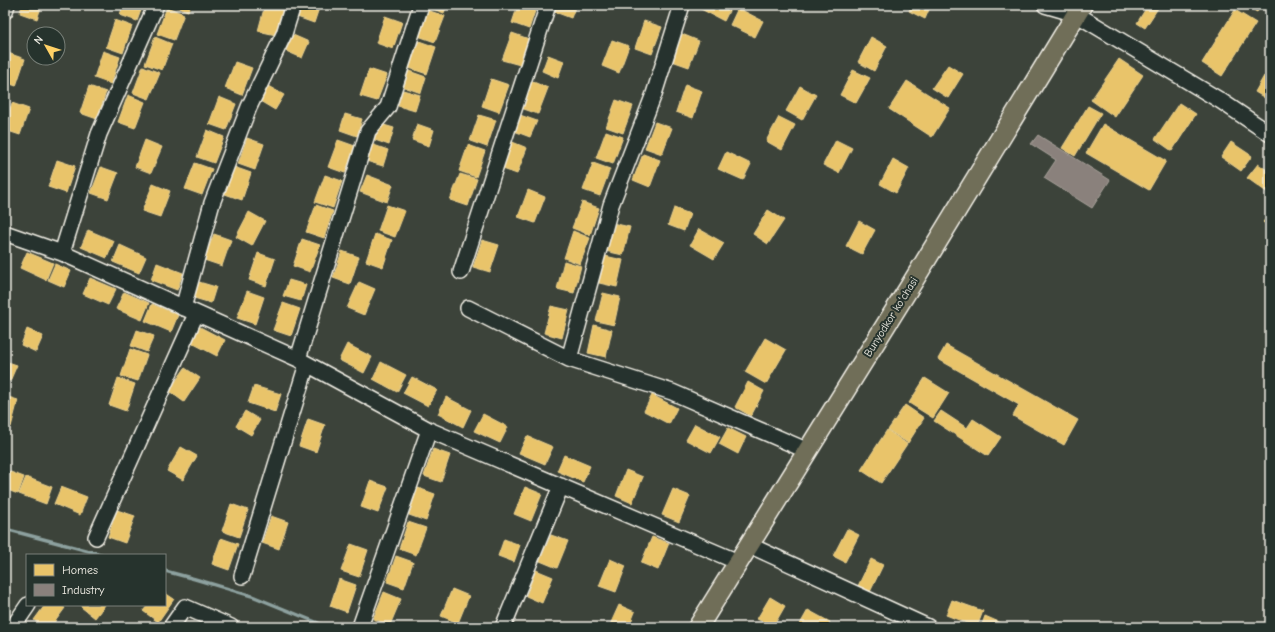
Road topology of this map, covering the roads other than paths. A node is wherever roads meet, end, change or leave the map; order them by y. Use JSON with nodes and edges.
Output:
{"nodes":[{"id":1,"x":7,"y":5,"type":"edge"},
{"id":2,"x":156,"y":5,"type":"edge"},
{"id":3,"x":293,"y":5,"type":"edge"},
{"id":4,"x":421,"y":5,"type":"edge"},
{"id":5,"x":548,"y":5,"type":"edge"},
{"id":6,"x":682,"y":5,"type":"edge"},
{"id":7,"x":1045,"y":5,"type":"edge"},
{"id":8,"x":1079,"y":10,"type":"edge"},
{"id":9,"x":5,"y":11,"type":"edge"},
{"id":10,"x":1270,"y":134,"type":"edge"},
{"id":11,"x":5,"y":233,"type":"edge"},
{"id":12,"x":62,"y":253,"type":"junction"},
{"id":13,"x":461,"y":272,"type":"dead end"},
{"id":14,"x":468,"y":308,"type":"dead end"},
{"id":15,"x":190,"y":311,"type":"junction"},
{"id":16,"x":570,"y":359,"type":"junction"},
{"id":17,"x":302,"y":361,"type":"junction"},
{"id":18,"x":429,"y":430,"type":"junction"},
{"id":19,"x":808,"y":451,"type":"junction"},
{"id":20,"x":561,"y":486,"type":"junction"},
{"id":21,"x":96,"y":537,"type":"dead end"},
{"id":22,"x":749,"y":545,"type":"junction"},
{"id":23,"x":738,"y":562,"type":"junction"},
{"id":24,"x":242,"y":576,"type":"dead end"},
{"id":25,"x":27,"y":606,"type":"edge"},
{"id":26,"x":361,"y":624,"type":"dead end"},
{"id":27,"x":13,"y":627,"type":"edge"},
{"id":28,"x":171,"y":627,"type":"edge"},
{"id":29,"x":231,"y":627,"type":"edge"},
{"id":30,"x":503,"y":627,"type":"edge"},
{"id":31,"x":698,"y":627,"type":"edge"},
{"id":32,"x":928,"y":627,"type":"edge"}],
"edges":[{"from":1,"to":9,"type":"street"},
{"from":2,"to":12,"type":"street"},
{"from":3,"to":15,"type":"street"},
{"from":4,"to":17,"type":"street"},
{"from":5,"to":13,"type":"street"},
{"from":6,"to":16,"type":"street"},
{"from":7,"to":8,"type":"street"},
{"from":8,"to":10,"type":"street"},
{"from":8,"to":19,"type":"main road","name":"Bunyodkor koʻchasi"},
{"from":11,"to":12,"type":"street"},
{"from":12,"to":15,"type":"street"},
{"from":14,"to":16,"type":"street"},
{"from":15,"to":17,"type":"street"},
{"from":15,"to":21,"type":"street"},
{"from":16,"to":19,"type":"street"},
{"from":17,"to":18,"type":"street"},
{"from":17,"to":24,"type":"street"},
{"from":18,"to":20,"type":"street"},
{"from":18,"to":26,"type":"street"},
{"from":19,"to":22,"type":"main road","name":"Bunyodkor koʻchasi"},
{"from":20,"to":23,"type":"street"},
{"from":20,"to":30,"type":"street"},
{"from":22,"to":23,"type":"main road","name":"Bunyodkor koʻchasi"},
{"from":22,"to":32,"type":"street"},
{"from":23,"to":31,"type":"main road","name":"Bunyodkor koʻchasi"},
{"from":25,"to":27,"type":"street"},
{"from":28,"to":29,"type":"street"}]}
